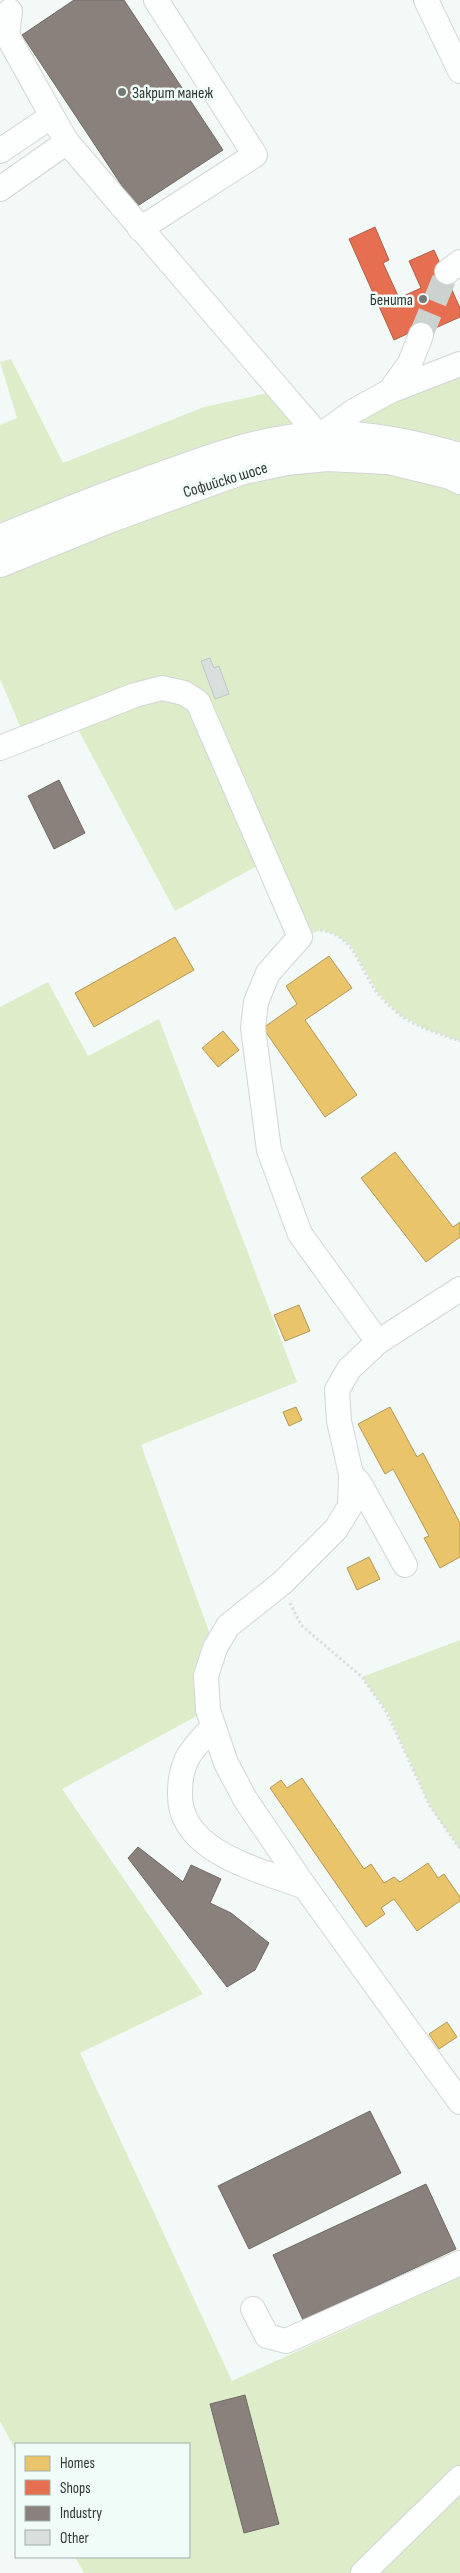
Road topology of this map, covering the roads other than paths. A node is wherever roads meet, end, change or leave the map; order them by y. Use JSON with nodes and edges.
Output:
{"nodes":[{"id":1,"x":156,"y":0,"type":"edge"},
{"id":2,"x":426,"y":0,"type":"edge"},
{"id":3,"x":13,"y":4,"type":"edge"},
{"id":4,"x":460,"y":71,"type":"edge"},
{"id":5,"x":52,"y":116,"type":"junction"},
{"id":6,"x":67,"y":142,"type":"junction"},
{"id":7,"x":0,"y":152,"type":"edge"},
{"id":8,"x":0,"y":190,"type":"edge"},
{"id":9,"x":140,"y":229,"type":"junction"},
{"id":10,"x":421,"y":335,"type":"tunnel mouth"},
{"id":11,"x":460,"y":364,"type":"edge"},
{"id":12,"x":390,"y":391,"type":"junction"},
{"id":13,"x":319,"y":436,"type":"junction"},
{"id":14,"x":460,"y":457,"type":"edge"},
{"id":15,"x":460,"y":480,"type":"edge"},
{"id":16,"x":0,"y":539,"type":"edge"},
{"id":17,"x":0,"y":563,"type":"edge"},
{"id":18,"x":0,"y":748,"type":"edge"},
{"id":19,"x":460,"y":1289,"type":"edge"},
{"id":20,"x":378,"y":1342,"type":"junction"},
{"id":21,"x":351,"y":1474,"type":"junction"},
{"id":22,"x":404,"y":1565,"type":"dead end"},
{"id":23,"x":213,"y":1727,"type":"junction"},
{"id":24,"x":305,"y":1887,"type":"junction"},
{"id":25,"x":460,"y":2102,"type":"edge"},
{"id":26,"x":460,"y":2264,"type":"edge"},
{"id":27,"x":253,"y":2309,"type":"dead end"},
{"id":28,"x":460,"y":2478,"type":"edge"},
{"id":29,"x":362,"y":2573,"type":"edge"}],
"edges":[{"from":1,"to":9,"type":"street"},
{"from":2,"to":4,"type":"street"},
{"from":3,"to":5,"type":"street"},
{"from":5,"to":6,"type":"street"},
{"from":5,"to":7,"type":"street"},
{"from":6,"to":8,"type":"street"},
{"from":6,"to":9,"type":"street"},
{"from":9,"to":13,"type":"street"},
{"from":10,"to":12,"type":"street"},
{"from":11,"to":12,"type":"street"},
{"from":12,"to":13,"type":"street"},
{"from":13,"to":14,"type":"main road","name":"Софийско шосе"},
{"from":13,"to":16,"type":"main road","name":"Софийско шосе"},
{"from":15,"to":17,"type":"main road","name":"Софийско шосе"},
{"from":18,"to":20,"type":"street"},
{"from":19,"to":20,"type":"street"},
{"from":20,"to":21,"type":"street"},
{"from":21,"to":22,"type":"street"},
{"from":21,"to":23,"type":"street"},
{"from":23,"to":24,"type":"street"},
{"from":23,"to":24,"type":"street"},
{"from":24,"to":25,"type":"street"},
{"from":26,"to":27,"type":"street"},
{"from":28,"to":29,"type":"street"}]}
